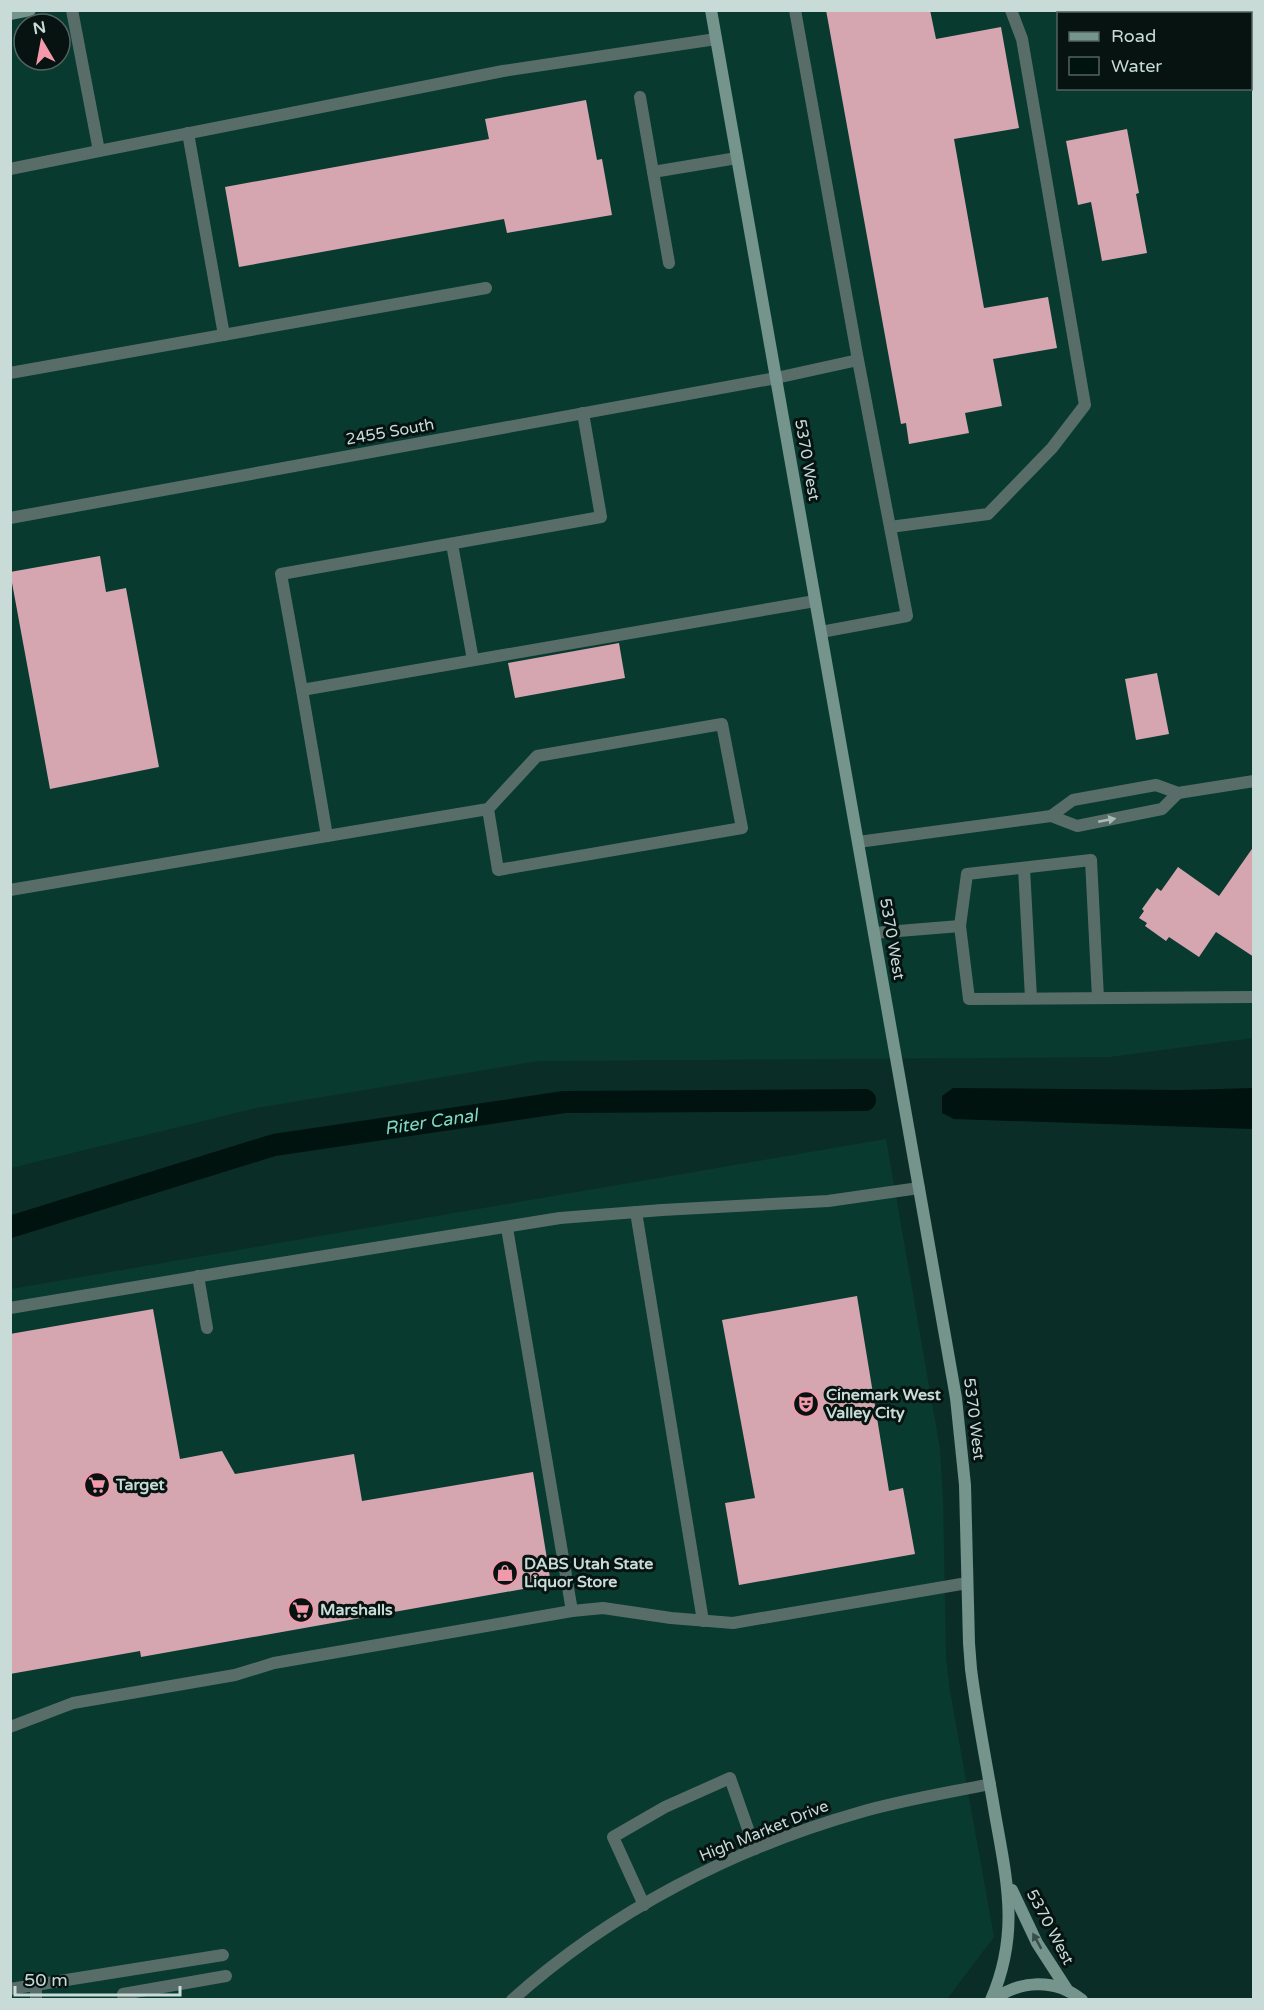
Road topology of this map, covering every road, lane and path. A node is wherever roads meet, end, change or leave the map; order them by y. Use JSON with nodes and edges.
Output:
{"nodes":[{"id":1,"x":30,"y":10,"type":"edge"},
{"id":2,"x":72,"y":10,"type":"edge"},
{"id":3,"x":711,"y":10,"type":"edge"},
{"id":4,"x":795,"y":10,"type":"edge"},
{"id":5,"x":1011,"y":10,"type":"edge"},
{"id":6,"x":10,"y":14,"type":"edge"},
{"id":7,"x":716,"y":39,"type":"junction"},
{"id":8,"x":640,"y":97,"type":"dead end"},
{"id":9,"x":188,"y":133,"type":"junction"},
{"id":10,"x":99,"y":151,"type":"junction"},
{"id":11,"x":737,"y":158,"type":"junction"},
{"id":12,"x":10,"y":169,"type":"edge"},
{"id":13,"x":653,"y":172,"type":"junction"},
{"id":14,"x":669,"y":262,"type":"dead end"},
{"id":15,"x":486,"y":288,"type":"dead end"},
{"id":16,"x":224,"y":334,"type":"junction"},
{"id":17,"x":858,"y":360,"type":"junction"},
{"id":18,"x":10,"y":373,"type":"edge"},
{"id":19,"x":776,"y":378,"type":"junction"},
{"id":20,"x":583,"y":413,"type":"junction"},
{"id":21,"x":10,"y":518,"type":"edge"},
{"id":22,"x":890,"y":527,"type":"junction"},
{"id":23,"x":452,"y":543,"type":"junction"},
{"id":24,"x":815,"y":601,"type":"junction"},
{"id":25,"x":821,"y":632,"type":"junction"},
{"id":26,"x":473,"y":660,"type":"junction"},
{"id":27,"x":302,"y":690,"type":"junction"},
{"id":28,"x":1254,"y":781,"type":"edge"},
{"id":29,"x":1178,"y":793,"type":"junction"},
{"id":30,"x":488,"y":809,"type":"junction"},
{"id":31,"x":1051,"y":816,"type":"junction"},
{"id":32,"x":327,"y":836,"type":"junction"},
{"id":33,"x":858,"y":842,"type":"junction"},
{"id":34,"x":1024,"y":868,"type":"junction"},
{"id":35,"x":10,"y":890,"type":"edge"},
{"id":36,"x":960,"y":926,"type":"junction"},
{"id":37,"x":874,"y":933,"type":"junction"},
{"id":38,"x":1254,"y":997,"type":"edge"},
{"id":39,"x":1030,"y":998,"type":"junction"},
{"id":40,"x":1098,"y":998,"type":"junction"},
{"id":41,"x":919,"y":1188,"type":"junction"},
{"id":42,"x":636,"y":1212,"type":"junction"},
{"id":43,"x":507,"y":1228,"type":"junction"},
{"id":44,"x":198,"y":1276,"type":"junction"},
{"id":45,"x":10,"y":1308,"type":"edge"},
{"id":46,"x":207,"y":1328,"type":"dead end"},
{"id":47,"x":967,"y":1583,"type":"junction"},
{"id":48,"x":572,"y":1611,"type":"junction"},
{"id":49,"x":703,"y":1621,"type":"junction"},
{"id":50,"x":10,"y":1727,"type":"edge"},
{"id":51,"x":990,"y":1784,"type":"junction"},
{"id":52,"x":755,"y":1849,"type":"junction"},
{"id":53,"x":1006,"y":1877,"type":"junction"},
{"id":54,"x":644,"y":1905,"type":"junction"},
{"id":55,"x":223,"y":1955,"type":"dead end"},
{"id":56,"x":226,"y":1976,"type":"dead end"},
{"id":57,"x":36,"y":1985,"type":"junction"},
{"id":58,"x":10,"y":1989,"type":"edge"},
{"id":59,"x":1068,"y":1991,"type":"junction"},
{"id":60,"x":1085,"y":1999,"type":"edge"},
{"id":61,"x":36,"y":2000,"type":"edge"},
{"id":62,"x":124,"y":2000,"type":"edge"},
{"id":63,"x":512,"y":2000,"type":"edge"},
{"id":64,"x":992,"y":2000,"type":"edge"}],
"edges":[{"from":1,"to":6,"type":"street"},
{"from":2,"to":10,"type":"street"},
{"from":3,"to":7,"type":"street","name":"5370 West"},
{"from":4,"to":17,"type":"street"},
{"from":5,"to":22,"type":"street"},
{"from":7,"to":9,"type":"street"},
{"from":7,"to":11,"type":"street","name":"5370 West"},
{"from":8,"to":13,"type":"street"},
{"from":9,"to":10,"type":"street"},
{"from":9,"to":16,"type":"street"},
{"from":10,"to":12,"type":"street"},
{"from":11,"to":13,"type":"street"},
{"from":11,"to":19,"type":"street","name":"5370 West"},
{"from":13,"to":14,"type":"street"},
{"from":15,"to":16,"type":"street"},
{"from":16,"to":18,"type":"street"},
{"from":17,"to":19,"type":"street","name":"2455 South"},
{"from":17,"to":22,"type":"street"},
{"from":19,"to":20,"type":"street","name":"2455 South"},
{"from":19,"to":24,"type":"street","name":"5370 West"},
{"from":20,"to":21,"type":"street","name":"2455 South"},
{"from":20,"to":23,"type":"street"},
{"from":22,"to":25,"type":"street"},
{"from":23,"to":26,"type":"street"},
{"from":23,"to":27,"type":"street"},
{"from":24,"to":25,"type":"street","name":"5370 West"},
{"from":24,"to":26,"type":"street"},
{"from":25,"to":33,"type":"street","name":"5370 West"},
{"from":26,"to":27,"type":"street"},
{"from":27,"to":32,"type":"street"},
{"from":28,"to":29,"type":"street"},
{"from":29,"to":31,"type":"street"},
{"from":31,"to":29,"type":"street","one_way":true},
{"from":30,"to":30,"type":"street"},
{"from":30,"to":32,"type":"street"},
{"from":31,"to":33,"type":"street"},
{"from":32,"to":35,"type":"street"},
{"from":33,"to":37,"type":"street","name":"5370 West"},
{"from":34,"to":36,"type":"street"},
{"from":34,"to":39,"type":"street"},
{"from":34,"to":40,"type":"street"},
{"from":36,"to":37,"type":"street"},
{"from":36,"to":39,"type":"street"},
{"from":37,"to":41,"type":"street","name":"5370 West"},
{"from":38,"to":40,"type":"street"},
{"from":39,"to":40,"type":"street"},
{"from":41,"to":42,"type":"street"},
{"from":41,"to":47,"type":"street","name":"5370 West"},
{"from":42,"to":43,"type":"street"},
{"from":42,"to":49,"type":"street"},
{"from":43,"to":44,"type":"street"},
{"from":43,"to":48,"type":"street"},
{"from":44,"to":45,"type":"street"},
{"from":44,"to":46,"type":"street"},
{"from":47,"to":49,"type":"street"},
{"from":47,"to":51,"type":"street","name":"5370 West"},
{"from":48,"to":49,"type":"street"},
{"from":48,"to":50,"type":"street"},
{"from":51,"to":52,"type":"street","name":"High Market Drive"},
{"from":51,"to":53,"type":"street","name":"5370 West"},
{"from":52,"to":54,"type":"street","name":"High Market Drive"},
{"from":52,"to":54,"type":"street"},
{"from":59,"to":53,"type":"street","name":"5370 West","one_way":true},
{"from":53,"to":64,"type":"street","name":"5370 West"},
{"from":54,"to":63,"type":"street","name":"High Market Drive"},
{"from":55,"to":57,"type":"street"},
{"from":56,"to":62,"type":"street"},
{"from":57,"to":58,"type":"street"},
{"from":57,"to":61,"type":"street"},
{"from":59,"to":60,"type":"street"},
{"from":59,"to":64,"type":"street"}]}
